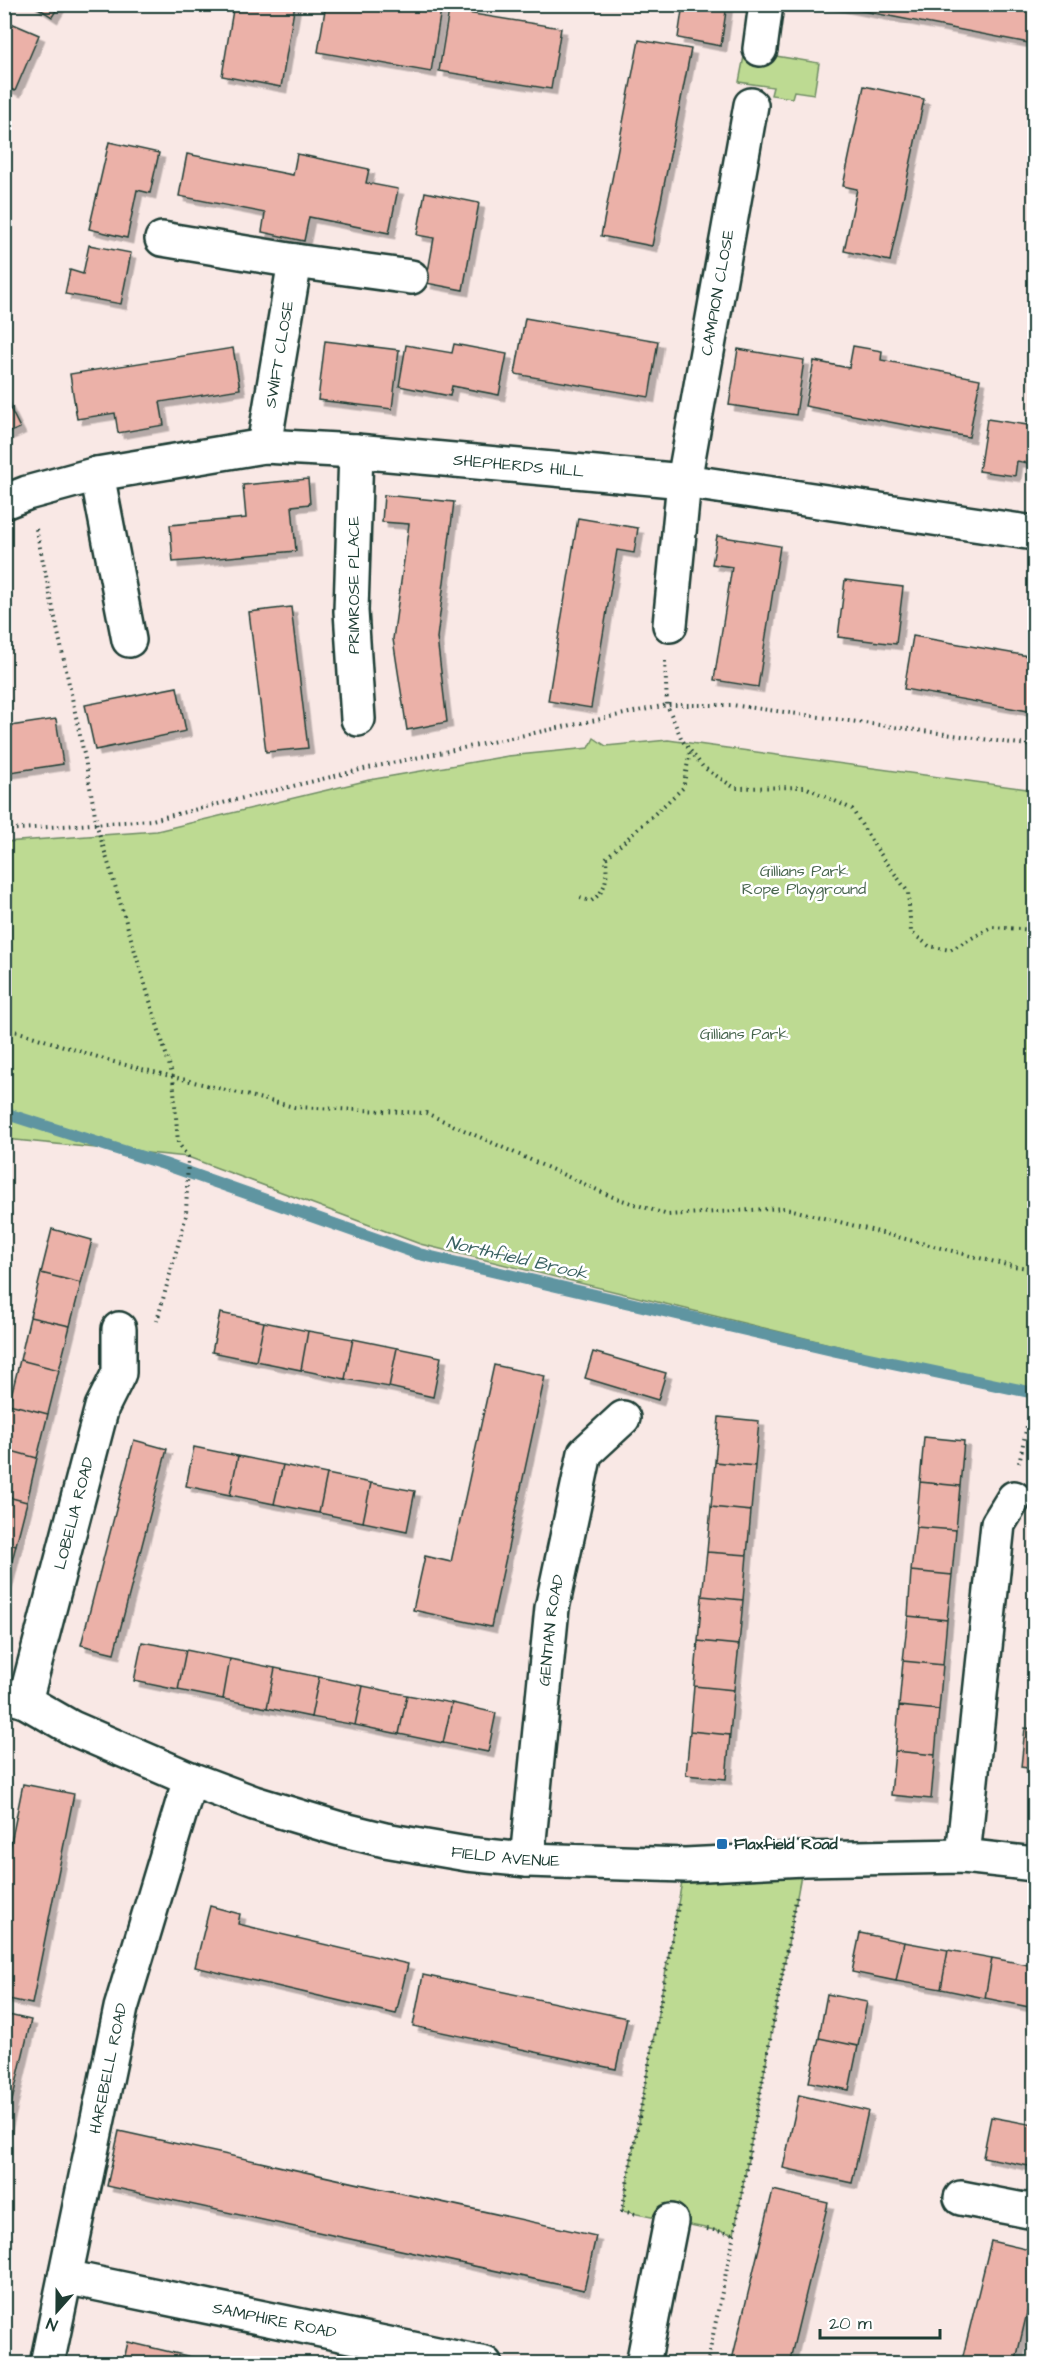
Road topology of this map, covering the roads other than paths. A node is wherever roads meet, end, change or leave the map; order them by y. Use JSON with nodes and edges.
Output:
{"nodes":[{"id":1,"x":766,"y":4,"type":"edge"},
{"id":2,"x":760,"y":49,"type":"dead end"},
{"id":3,"x":751,"y":105,"type":"dead end"},
{"id":4,"x":162,"y":239,"type":"dead end"},
{"id":5,"x":296,"y":261,"type":"junction"},
{"id":6,"x":411,"y":277,"type":"dead end"},
{"id":7,"x":264,"y":446,"type":"junction"},
{"id":8,"x":356,"y":451,"type":"junction"},
{"id":9,"x":97,"y":474,"type":"junction"},
{"id":10,"x":684,"y":481,"type":"junction"},
{"id":11,"x":16,"y":498,"type":"edge"},
{"id":12,"x":1035,"y":533,"type":"edge"},
{"id":13,"x":670,"y":625,"type":"road end"},
{"id":14,"x":129,"y":640,"type":"dead end"},
{"id":15,"x":358,"y":719,"type":"dead end"},
{"id":16,"x":119,"y":1329,"type":"road end"},
{"id":17,"x":623,"y":1418,"type":"dead end"},
{"id":18,"x":1014,"y":1498,"type":"dead end"},
{"id":19,"x":15,"y":1698,"type":"edge"},
{"id":20,"x":190,"y":1779,"type":"junction"},
{"id":21,"x":963,"y":1856,"type":"junction"},
{"id":22,"x":527,"y":1860,"type":"junction"},
{"id":23,"x":1035,"y":1864,"type":"edge"},
{"id":24,"x":961,"y":2198,"type":"dead end"},
{"id":25,"x":1035,"y":2208,"type":"edge"},
{"id":26,"x":671,"y":2221,"type":"road end"},
{"id":27,"x":64,"y":2277,"type":"junction"},
{"id":28,"x":47,"y":2364,"type":"edge"},
{"id":29,"x":485,"y":2364,"type":"edge"},
{"id":30,"x":644,"y":2364,"type":"edge"}],
"edges":[{"from":1,"to":2,"type":"street"},
{"from":3,"to":10,"type":"street","name":"CAMPION CLOSE"},
{"from":4,"to":5,"type":"street"},
{"from":5,"to":6,"type":"street"},
{"from":5,"to":7,"type":"street","name":"SWIFT CLOSE"},
{"from":7,"to":8,"type":"street","name":"SHEPHERDS HILL"},
{"from":7,"to":9,"type":"street","name":"SHEPHERDS HILL"},
{"from":8,"to":10,"type":"street","name":"SHEPHERDS HILL"},
{"from":8,"to":15,"type":"street","name":"PRIMROSE PLACE"},
{"from":9,"to":11,"type":"street","name":"SHEPHERDS HILL"},
{"from":9,"to":14,"type":"street"},
{"from":10,"to":12,"type":"street","name":"SHEPHERDS HILL"},
{"from":10,"to":13,"type":"street","name":"CAMPION CLOSE"},
{"from":16,"to":19,"type":"street","name":"LOBELIA ROAD"},
{"from":17,"to":22,"type":"street","name":"GENTIAN ROAD"},
{"from":18,"to":21,"type":"street"},
{"from":19,"to":20,"type":"street","name":"FIELD AVENUE"},
{"from":20,"to":22,"type":"street","name":"FIELD AVENUE"},
{"from":20,"to":27,"type":"street","name":"HAREBELL ROAD"},
{"from":21,"to":22,"type":"street","name":"FIELD AVENUE"},
{"from":21,"to":23,"type":"street","name":"FIELD AVENUE"},
{"from":24,"to":25,"type":"street"},
{"from":26,"to":30,"type":"street"},
{"from":27,"to":28,"type":"street","name":"HAREBELL ROAD"},
{"from":27,"to":29,"type":"street","name":"SAMPHIRE ROAD"}]}
